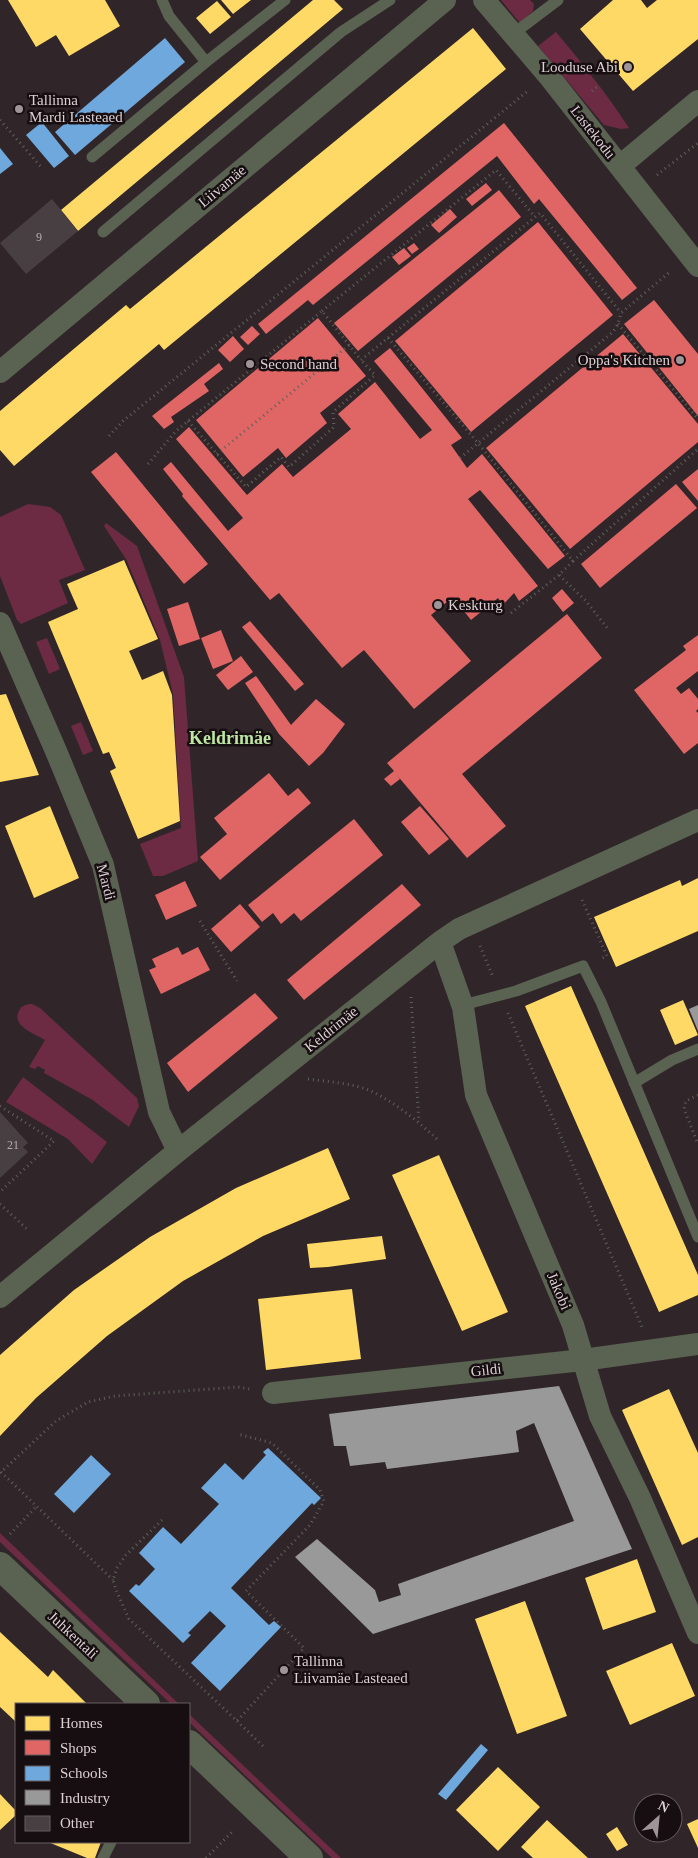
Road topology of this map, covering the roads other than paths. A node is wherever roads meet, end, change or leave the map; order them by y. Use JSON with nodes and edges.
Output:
{"nodes":[{"id":1,"x":162,"y":0,"type":"edge"},
{"id":2,"x":285,"y":0,"type":"edge"},
{"id":3,"x":390,"y":0,"type":"edge"},
{"id":4,"x":445,"y":0,"type":"edge"},
{"id":5,"x":484,"y":0,"type":"edge"},
{"id":6,"x":558,"y":0,"type":"edge"},
{"id":7,"x":513,"y":34,"type":"junction"},
{"id":8,"x":206,"y":62,"type":"junction"},
{"id":9,"x":698,"y":101,"type":"edge"},
{"id":10,"x":92,"y":157,"type":"dead end"},
{"id":11,"x":620,"y":166,"type":"junction"},
{"id":12,"x":104,"y":232,"type":"dead end"},
{"id":13,"x":694,"y":261,"type":"edge"},
{"id":14,"x":0,"y":372,"type":"edge"},
{"id":15,"x":0,"y":623,"type":"edge"},
{"id":16,"x":698,"y":820,"type":"edge"},
{"id":17,"x":440,"y":942,"type":"junction"},
{"id":18,"x":462,"y":1005,"type":"junction"},
{"id":19,"x":698,"y":1049,"type":"edge"},
{"id":20,"x":634,"y":1083,"type":"junction"},
{"id":21,"x":178,"y":1151,"type":"junction"},
{"id":22,"x":698,"y":1237,"type":"edge"},
{"id":23,"x":0,"y":1297,"type":"edge"},
{"id":24,"x":698,"y":1344,"type":"edge"},
{"id":25,"x":583,"y":1360,"type":"junction"},
{"id":26,"x":273,"y":1393,"type":"road end"},
{"id":27,"x":0,"y":1566,"type":"edge"},
{"id":28,"x":698,"y":1634,"type":"edge"},
{"id":29,"x":145,"y":1703,"type":"edge"},
{"id":30,"x":190,"y":1745,"type":"edge"},
{"id":31,"x":110,"y":1843,"type":"edge"},
{"id":32,"x":103,"y":1858,"type":"edge"},
{"id":33,"x":309,"y":1858,"type":"edge"}],
"edges":[{"from":1,"to":8,"type":"lane"},
{"from":2,"to":8,"type":"lane"},
{"from":3,"to":12,"type":"lane"},
{"from":4,"to":14,"type":"street","name":"Liivamäe"},
{"from":5,"to":7,"type":"street","name":"Lastekodu"},
{"from":6,"to":7,"type":"lane"},
{"from":7,"to":11,"type":"street","name":"Lastekodu"},
{"from":8,"to":10,"type":"lane"},
{"from":9,"to":11,"type":"street"},
{"from":11,"to":13,"type":"street","name":"Lastekodu"},
{"from":15,"to":21,"type":"street","name":"Mardi"},
{"from":16,"to":17,"type":"street","name":"Keldrimäe"},
{"from":17,"to":18,"type":"street","name":"Jakobi"},
{"from":17,"to":21,"type":"street","name":"Keldrimäe"},
{"from":18,"to":20,"type":"lane"},
{"from":18,"to":25,"type":"street","name":"Jakobi"},
{"from":19,"to":20,"type":"lane"},
{"from":20,"to":22,"type":"lane"},
{"from":21,"to":23,"type":"street","name":"Keldrimäe"},
{"from":24,"to":25,"type":"street","name":"Gildi"},
{"from":25,"to":26,"type":"street","name":"Gildi"},
{"from":25,"to":28,"type":"street","name":"Jakobi"},
{"from":27,"to":29,"type":"street","name":"Juhkentali"},
{"from":30,"to":33,"type":"street"},
{"from":31,"to":32,"type":"lane"}]}
